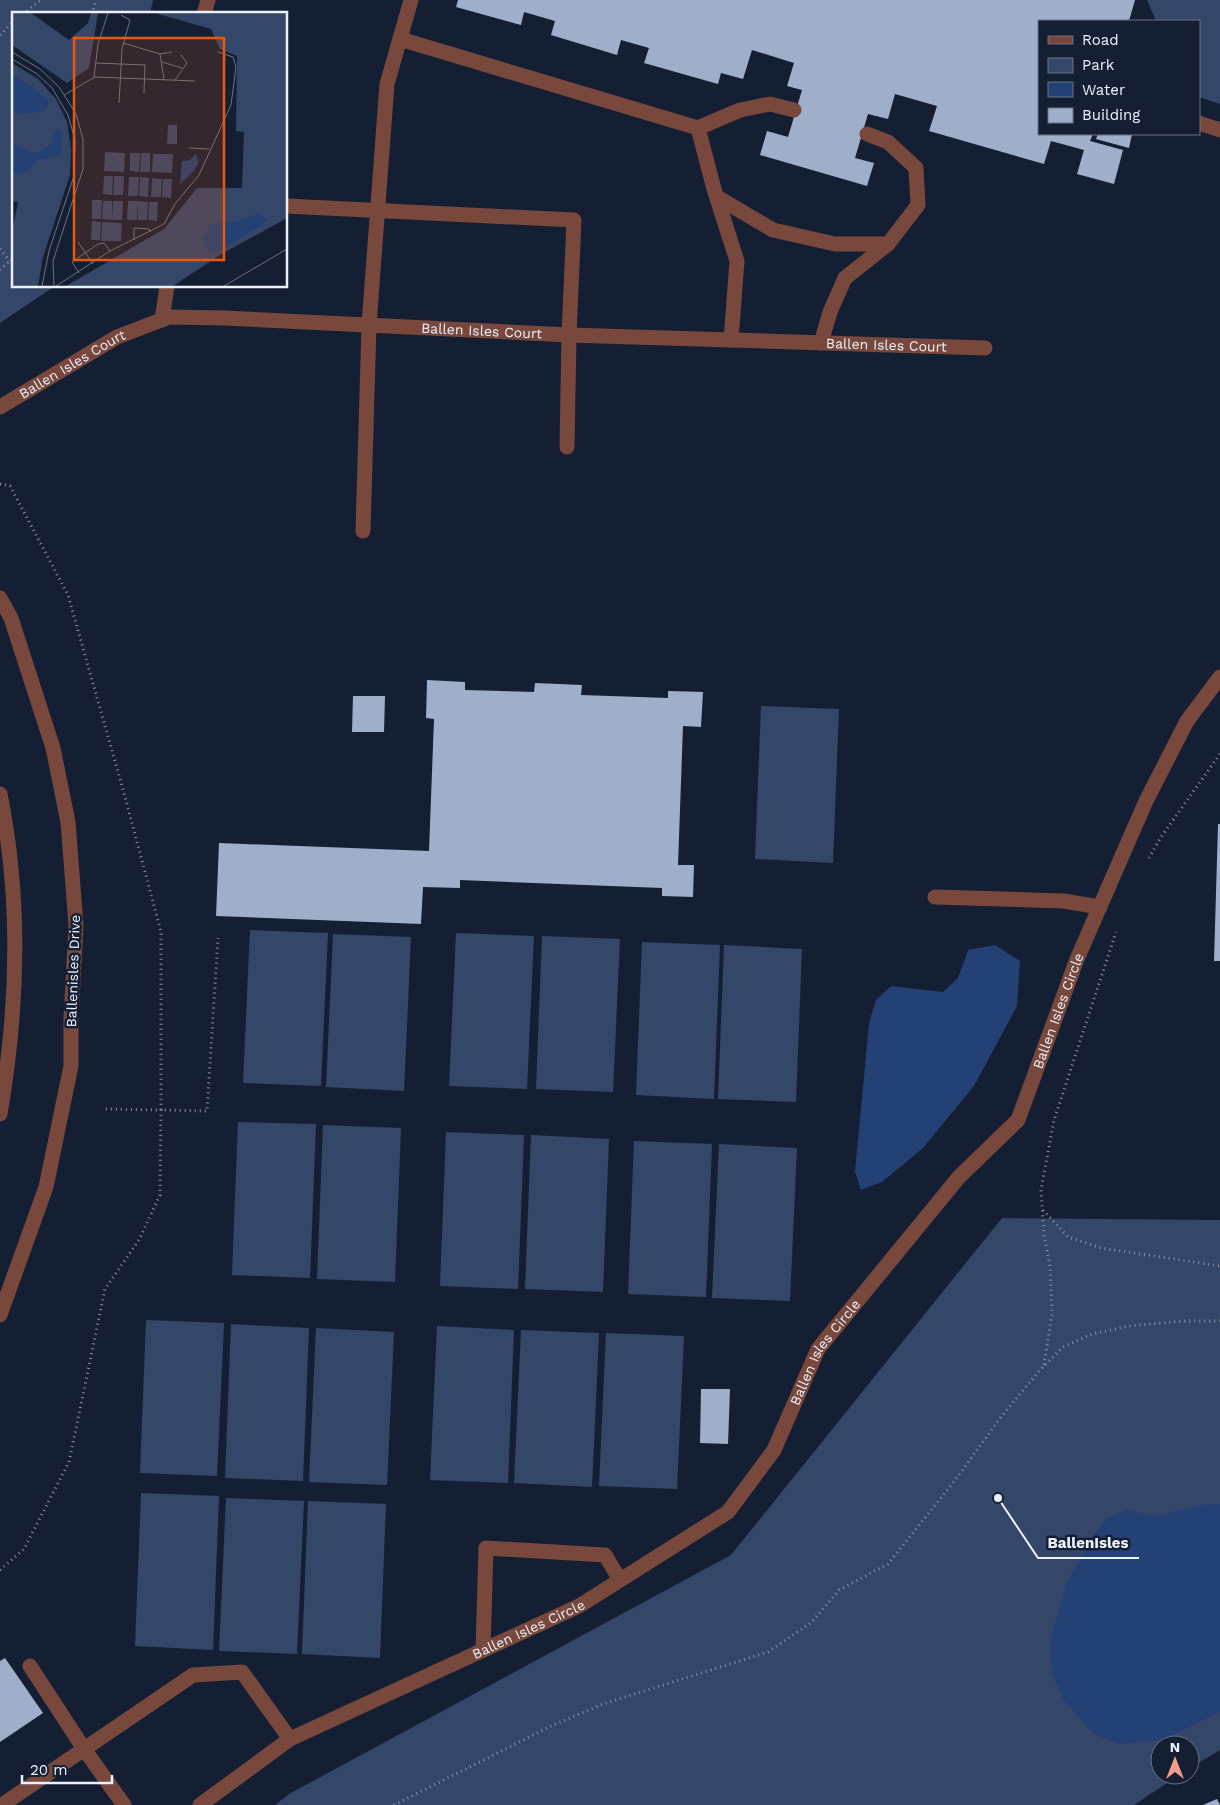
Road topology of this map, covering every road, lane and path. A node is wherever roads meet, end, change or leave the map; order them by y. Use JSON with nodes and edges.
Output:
{"nodes":[{"id":1,"x":41,"y":0,"type":"edge"},
{"id":2,"x":411,"y":0,"type":"edge"},
{"id":3,"x":26,"y":12,"type":"edge"},
{"id":4,"x":12,"y":23,"type":"edge"},
{"id":5,"x":0,"y":35,"type":"edge"},
{"id":6,"x":400,"y":39,"type":"junction"},
{"id":7,"x":794,"y":110,"type":"dead end"},
{"id":8,"x":1200,"y":123,"type":"edge"},
{"id":9,"x":698,"y":128,"type":"junction"},
{"id":10,"x":1220,"y":130,"type":"edge"},
{"id":11,"x":868,"y":134,"type":"dead end"},
{"id":12,"x":717,"y":197,"type":"junction"},
{"id":13,"x":288,"y":206,"type":"edge"},
{"id":14,"x":378,"y":210,"type":"junction"},
{"id":15,"x":888,"y":244,"type":"junction"},
{"id":16,"x":0,"y":250,"type":"edge"},
{"id":17,"x":12,"y":261,"type":"edge"},
{"id":18,"x":0,"y":270,"type":"edge"},
{"id":19,"x":167,"y":288,"type":"edge"},
{"id":20,"x":162,"y":320,"type":"junction"},
{"id":21,"x":369,"y":325,"type":"junction"},
{"id":22,"x":569,"y":335,"type":"junction"},
{"id":23,"x":731,"y":340,"type":"junction"},
{"id":24,"x":821,"y":343,"type":"junction"},
{"id":25,"x":985,"y":348,"type":"dead end"},
{"id":26,"x":0,"y":407,"type":"edge"},
{"id":27,"x":568,"y":447,"type":"dead end"},
{"id":28,"x":0,"y":484,"type":"edge"},
{"id":29,"x":363,"y":531,"type":"dead end"},
{"id":30,"x":0,"y":598,"type":"edge"},
{"id":31,"x":1220,"y":676,"type":"edge"},
{"id":32,"x":1220,"y":754,"type":"edge"},
{"id":33,"x":0,"y":794,"type":"edge"},
{"id":34,"x":1147,"y":861,"type":"dead end"},
{"id":35,"x":935,"y":897,"type":"dead end"},
{"id":36,"x":1100,"y":907,"type":"junction"},
{"id":37,"x":1117,"y":930,"type":"dead end"},
{"id":38,"x":218,"y":938,"type":"dead end"},
{"id":39,"x":104,"y":1109,"type":"dead end"},
{"id":40,"x":161,"y":1110,"type":"junction"},
{"id":41,"x":0,"y":1114,"type":"edge"},
{"id":42,"x":1042,"y":1210,"type":"junction"},
{"id":43,"x":1220,"y":1266,"type":"edge"},
{"id":44,"x":0,"y":1315,"type":"edge"},
{"id":45,"x":1220,"y":1321,"type":"edge"},
{"id":46,"x":1044,"y":1366,"type":"junction"},
{"id":47,"x":0,"y":1570,"type":"edge"},
{"id":48,"x":620,"y":1580,"type":"junction"},
{"id":49,"x":483,"y":1650,"type":"junction"},
{"id":50,"x":30,"y":1666,"type":"dead end"},
{"id":51,"x":290,"y":1739,"type":"junction"},
{"id":52,"x":84,"y":1749,"type":"junction"},
{"id":53,"x":2,"y":1805,"type":"edge"},
{"id":54,"x":124,"y":1805,"type":"edge"},
{"id":55,"x":200,"y":1805,"type":"edge"},
{"id":56,"x":394,"y":1805,"type":"edge"}],
"edges":[{"from":1,"to":3,"type":"path"},
{"from":2,"to":6,"type":"street"},
{"from":4,"to":5,"type":"path"},
{"from":6,"to":9,"type":"street"},
{"from":6,"to":14,"type":"street"},
{"from":7,"to":9,"type":"street"},
{"from":8,"to":10,"type":"street"},
{"from":9,"to":12,"type":"street"},
{"from":11,"to":15,"type":"street"},
{"from":12,"to":15,"type":"street"},
{"from":12,"to":23,"type":"street"},
{"from":13,"to":14,"type":"street"},
{"from":14,"to":21,"type":"street"},
{"from":14,"to":22,"type":"street"},
{"from":15,"to":24,"type":"street"},
{"from":16,"to":17,"type":"path"},
{"from":17,"to":18,"type":"path"},
{"from":19,"to":20,"type":"street"},
{"from":20,"to":21,"type":"street","name":"Ballen Isles Court"},
{"from":20,"to":26,"type":"street","name":"Ballen Isles Court"},
{"from":21,"to":22,"type":"street","name":"Ballen Isles Court"},
{"from":21,"to":29,"type":"street"},
{"from":22,"to":23,"type":"street","name":"Ballen Isles Court"},
{"from":22,"to":27,"type":"street"},
{"from":23,"to":24,"type":"street","name":"Ballen Isles Court"},
{"from":24,"to":25,"type":"street","name":"Ballen Isles Court"},
{"from":28,"to":40,"type":"path"},
{"from":30,"to":44,"type":"street","name":"Ballenisles Drive"},
{"from":31,"to":36,"type":"street","name":"Ballen Isles Circle"},
{"from":32,"to":34,"type":"path"},
{"from":33,"to":41,"type":"street"},
{"from":35,"to":36,"type":"street"},
{"from":36,"to":48,"type":"street","name":"Ballen Isles Circle"},
{"from":37,"to":42,"type":"path"},
{"from":38,"to":40,"type":"path"},
{"from":39,"to":40,"type":"path"},
{"from":40,"to":47,"type":"path"},
{"from":42,"to":43,"type":"path"},
{"from":42,"to":46,"type":"path"},
{"from":45,"to":46,"type":"path"},
{"from":46,"to":56,"type":"path"},
{"from":48,"to":49,"type":"street","name":"Ballen Isles Circle"},
{"from":48,"to":49,"type":"street"},
{"from":49,"to":51,"type":"street","name":"Ballen Isles Circle"},
{"from":50,"to":52,"type":"street"},
{"from":51,"to":52,"type":"street"},
{"from":51,"to":55,"type":"street","name":"Ballen Isles Circle"},
{"from":52,"to":53,"type":"street"},
{"from":52,"to":54,"type":"street"}]}
